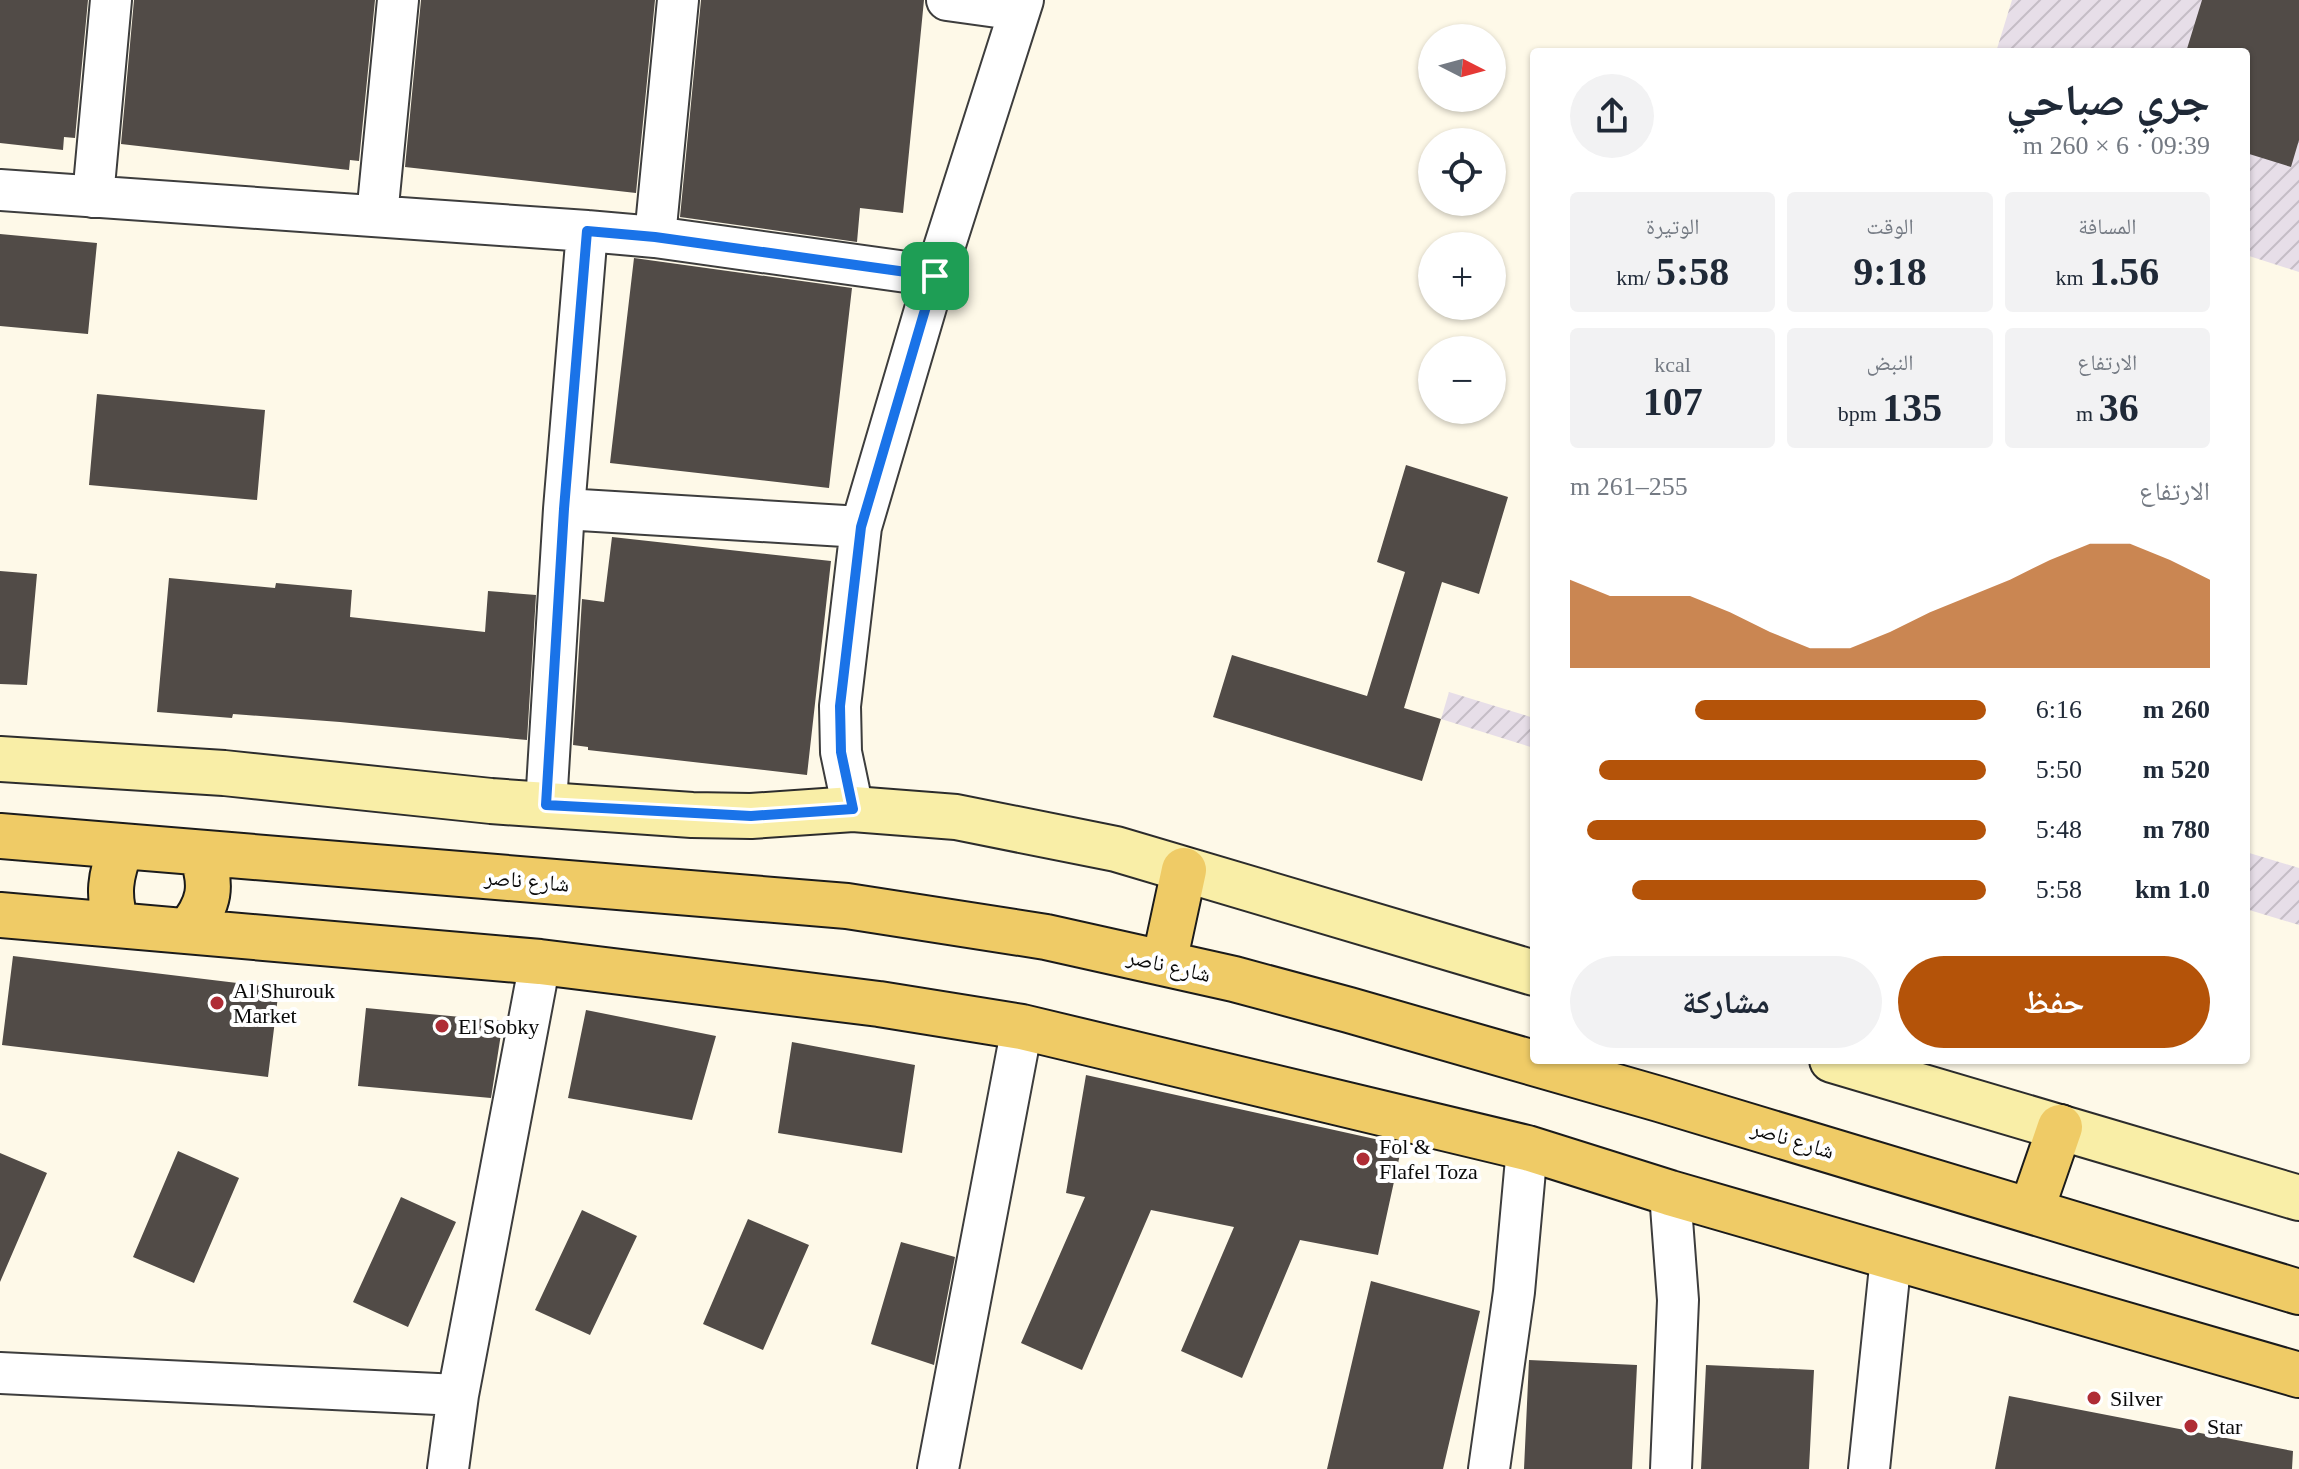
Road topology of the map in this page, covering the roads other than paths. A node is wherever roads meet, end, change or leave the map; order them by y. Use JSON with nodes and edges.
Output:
{"nodes":[{"id":1,"x":111,"y":0,"type":"edge"},
{"id":2,"x":398,"y":0,"type":"edge"},
{"id":3,"x":678,"y":0,"type":"edge"},
{"id":4,"x":947,"y":0,"type":"edge"},
{"id":5,"x":1021,"y":5,"type":"edge"},
{"id":6,"x":0,"y":190,"type":"edge"},
{"id":7,"x":93,"y":197,"type":"junction"},
{"id":8,"x":377,"y":216,"type":"junction"},
{"id":9,"x":587,"y":231,"type":"junction"},
{"id":10,"x":655,"y":237,"type":"junction"},
{"id":11,"x":935,"y":276,"type":"junction"},
{"id":12,"x":564,"y":509,"type":"junction"},
{"id":13,"x":861,"y":527,"type":"junction"},
{"id":14,"x":0,"y":759,"type":"edge"},
{"id":15,"x":546,"y":805,"type":"junction"},
{"id":16,"x":853,"y":809,"type":"junction"},
{"id":17,"x":0,"y":836,"type":"edge"},
{"id":18,"x":122,"y":846,"type":"junction"},
{"id":19,"x":201,"y":853,"type":"junction"},
{"id":20,"x":1184,"y":870,"type":"junction"},
{"id":21,"x":0,"y":915,"type":"edge"},
{"id":22,"x":117,"y":925,"type":"junction"},
{"id":23,"x":188,"y":931,"type":"junction"},
{"id":24,"x":540,"y":962,"type":"junction"},
{"id":25,"x":1164,"y":963,"type":"junction"},
{"id":26,"x":1530,"y":972,"type":"edge"},
{"id":27,"x":1022,"y":1027,"type":"junction"},
{"id":28,"x":1530,"y":1062,"type":"edge"},
{"id":29,"x":1538,"y":1064,"type":"edge"},
{"id":30,"x":1846,"y":1064,"type":"edge"},
{"id":31,"x":2060,"y":1127,"type":"junction"},
{"id":32,"x":1527,"y":1148,"type":"junction"},
{"id":33,"x":1670,"y":1193,"type":"junction"},
{"id":34,"x":2299,"y":1198,"type":"edge"},
{"id":35,"x":2031,"y":1211,"type":"junction"},
{"id":36,"x":1891,"y":1257,"type":"junction"},
{"id":37,"x":2299,"y":1292,"type":"edge"},
{"id":38,"x":0,"y":1373,"type":"edge"},
{"id":39,"x":2299,"y":1375,"type":"edge"},
{"id":40,"x":458,"y":1395,"type":"junction"},
{"id":41,"x":448,"y":1469,"type":"edge"},
{"id":42,"x":938,"y":1469,"type":"edge"},
{"id":43,"x":1489,"y":1469,"type":"edge"},
{"id":44,"x":1671,"y":1469,"type":"edge"},
{"id":45,"x":1869,"y":1469,"type":"edge"}],
"edges":[{"from":1,"to":7,"type":"street"},
{"from":2,"to":8,"type":"street"},
{"from":3,"to":10,"type":"street"},
{"from":4,"to":5,"type":"street"},
{"from":5,"to":11,"type":"street"},
{"from":6,"to":7,"type":"street"},
{"from":7,"to":8,"type":"street"},
{"from":8,"to":9,"type":"street"},
{"from":9,"to":10,"type":"street"},
{"from":9,"to":12,"type":"street"},
{"from":10,"to":11,"type":"street"},
{"from":11,"to":13,"type":"street"},
{"from":12,"to":13,"type":"street"},
{"from":12,"to":15,"type":"street"},
{"from":13,"to":16,"type":"street"},
{"from":14,"to":15,"type":"street"},
{"from":15,"to":16,"type":"street"},
{"from":16,"to":20,"type":"street"},
{"from":17,"to":18,"type":"main road","name":"شارع ناصر"},
{"from":18,"to":19,"type":"main road","name":"شارع ناصر"},
{"from":18,"to":22,"type":"main road"},
{"from":19,"to":23,"type":"main road"},
{"from":19,"to":25,"type":"main road","name":"شارع ناصر"},
{"from":20,"to":25,"type":"main road"},
{"from":20,"to":26,"type":"street"},
{"from":21,"to":22,"type":"main road"},
{"from":22,"to":23,"type":"main road"},
{"from":23,"to":24,"type":"main road"},
{"from":24,"to":27,"type":"main road"},
{"from":24,"to":40,"type":"street"},
{"from":25,"to":28,"type":"main road","name":"شارع ناصر"},
{"from":27,"to":32,"type":"main road"},
{"from":27,"to":42,"type":"street"},
{"from":29,"to":35,"type":"main road","name":"شارع ناصر"},
{"from":30,"to":31,"type":"street"},
{"from":31,"to":34,"type":"street"},
{"from":31,"to":35,"type":"main road"},
{"from":32,"to":33,"type":"main road"},
{"from":32,"to":43,"type":"street"},
{"from":33,"to":36,"type":"main road"},
{"from":33,"to":44,"type":"street"},
{"from":35,"to":37,"type":"main road","name":"شارع ناصر"},
{"from":36,"to":39,"type":"main road"},
{"from":36,"to":45,"type":"street"},
{"from":38,"to":40,"type":"street"},
{"from":40,"to":41,"type":"street"}]}
